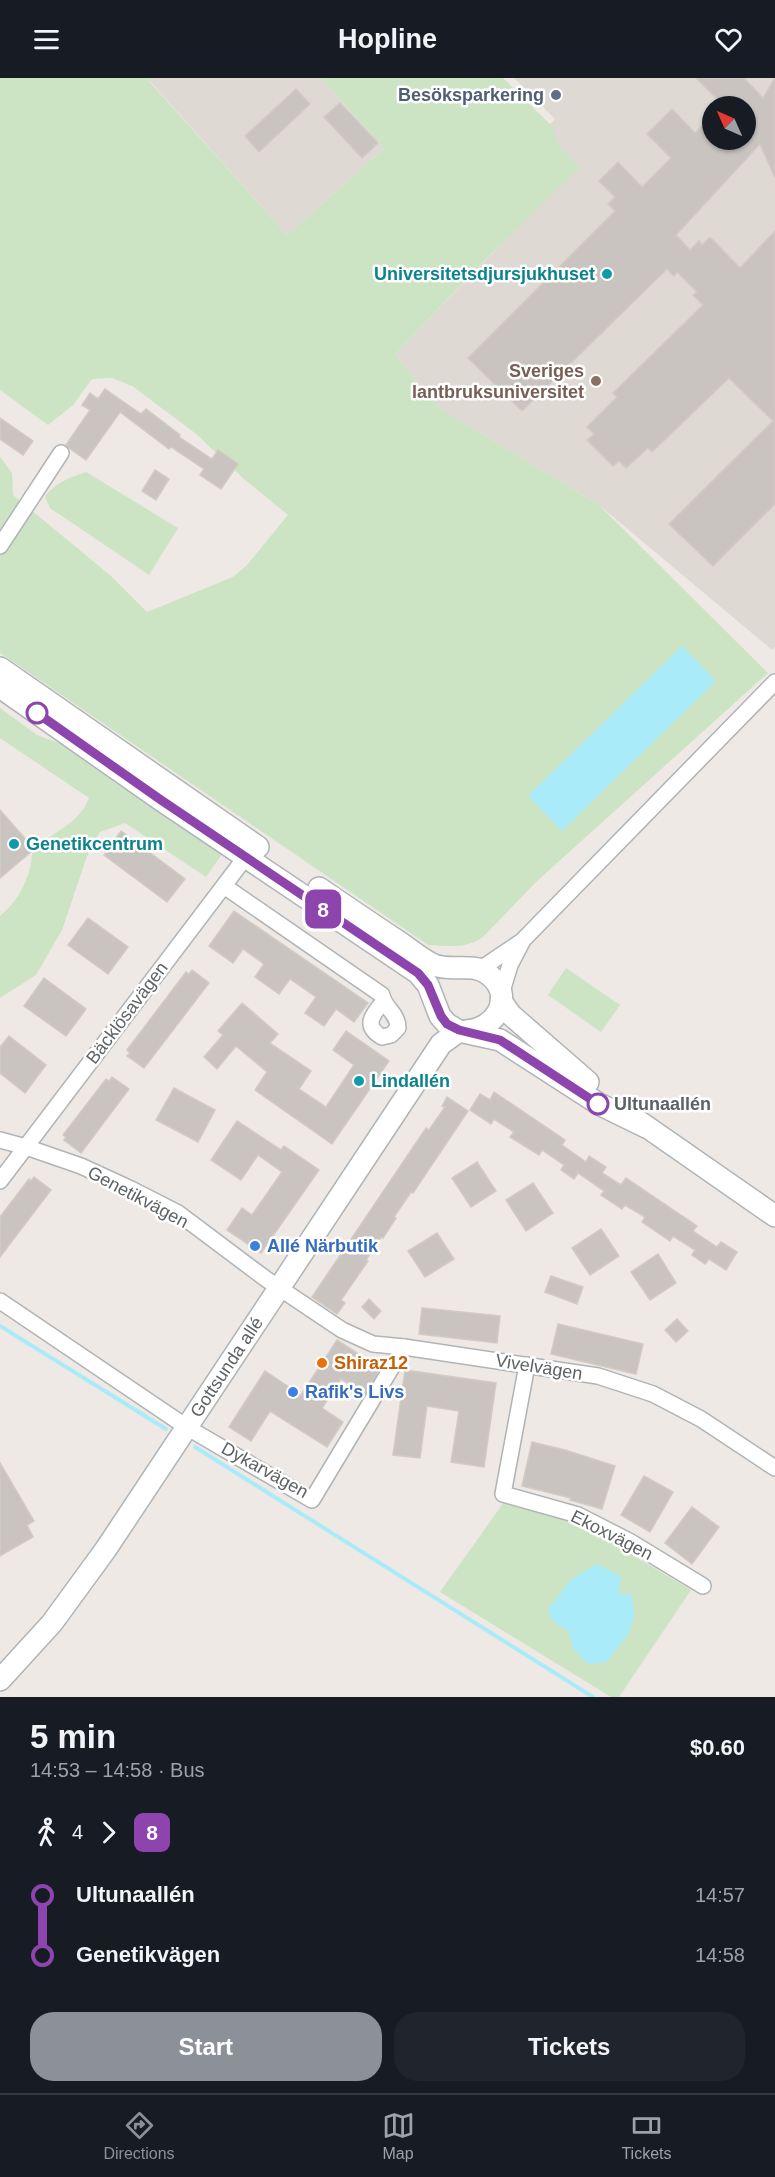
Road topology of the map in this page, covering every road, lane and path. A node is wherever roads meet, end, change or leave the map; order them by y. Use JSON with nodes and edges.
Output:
{"nodes":[{"id":1,"x":61,"y":453,"type":"dead end"},
{"id":2,"x":0,"y":546,"type":"edge"},
{"id":3,"x":0,"y":668,"type":"edge"},
{"id":4,"x":775,"y":682,"type":"edge"},
{"id":5,"x":0,"y":687,"type":"edge"},
{"id":6,"x":250,"y":851,"type":"junction"},
{"id":7,"x":224,"y":886,"type":"junction"},
{"id":8,"x":522,"y":941,"type":"junction"},
{"id":9,"x":466,"y":968,"type":"junction"},
{"id":10,"x":501,"y":998,"type":"junction"},
{"id":11,"x":383,"y":1002,"type":"dead end"},
{"id":12,"x":439,"y":1011,"type":"junction"},
{"id":13,"x":462,"y":1031,"type":"junction"},
{"id":14,"x":441,"y":1044,"type":"junction"},
{"id":15,"x":646,"y":1127,"type":"junction"},
{"id":16,"x":0,"y":1140,"type":"edge"},
{"id":17,"x":26,"y":1147,"type":"junction"},
{"id":18,"x":0,"y":1181,"type":"edge"},
{"id":19,"x":775,"y":1216,"type":"edge"},
{"id":20,"x":286,"y":1293,"type":"junction"},
{"id":21,"x":0,"y":1301,"type":"edge"},
{"id":22,"x":404,"y":1347,"type":"junction"},
{"id":23,"x":527,"y":1365,"type":"junction"},
{"id":24,"x":188,"y":1428,"type":"junction"},
{"id":25,"x":775,"y":1468,"type":"edge"},
{"id":26,"x":703,"y":1586,"type":"dead end"},
{"id":27,"x":0,"y":1680,"type":"edge"}],
"edges":[{"from":1,"to":2,"type":"street"},
{"from":3,"to":6,"type":"main road"},
{"from":4,"to":8,"type":"street"},
{"from":5,"to":6,"type":"main road"},
{"from":6,"to":7,"type":"street","name":"Bäcklösavägen"},
{"from":6,"to":9,"type":"main road"},
{"from":6,"to":12,"type":"main road"},
{"from":7,"to":11,"type":"street"},
{"from":7,"to":17,"type":"street","name":"Bäcklösavägen"},
{"from":8,"to":9,"type":"street"},
{"from":8,"to":10,"type":"street"},
{"from":9,"to":10,"type":"main road"},
{"from":9,"to":12,"type":"main road"},
{"from":10,"to":13,"type":"main road"},
{"from":10,"to":15,"type":"main road"},
{"from":12,"to":13,"type":"main road"},
{"from":12,"to":14,"type":"main road"},
{"from":13,"to":14,"type":"main road","name":"Gottsunda allé"},
{"from":13,"to":15,"type":"main road"},
{"from":14,"to":20,"type":"main road","name":"Gottsunda allé"},
{"from":15,"to":19,"type":"main road"},
{"from":16,"to":17,"type":"street","name":"Genetikvägen"},
{"from":17,"to":18,"type":"street","name":"Bäcklösavägen"},
{"from":17,"to":20,"type":"street","name":"Genetikvägen"},
{"from":20,"to":22,"type":"street","name":"Vivelvägen"},
{"from":20,"to":24,"type":"main road","name":"Gottsunda allé"},
{"from":21,"to":24,"type":"street"},
{"from":22,"to":23,"type":"street","name":"Vivelvägen"},
{"from":22,"to":24,"type":"street","name":"Dykarvägen"},
{"from":23,"to":25,"type":"street","name":"Vivelvägen"},
{"from":23,"to":26,"type":"street","name":"Ekoxvägen"},
{"from":24,"to":27,"type":"main road","name":"Gottsunda allé"}]}
